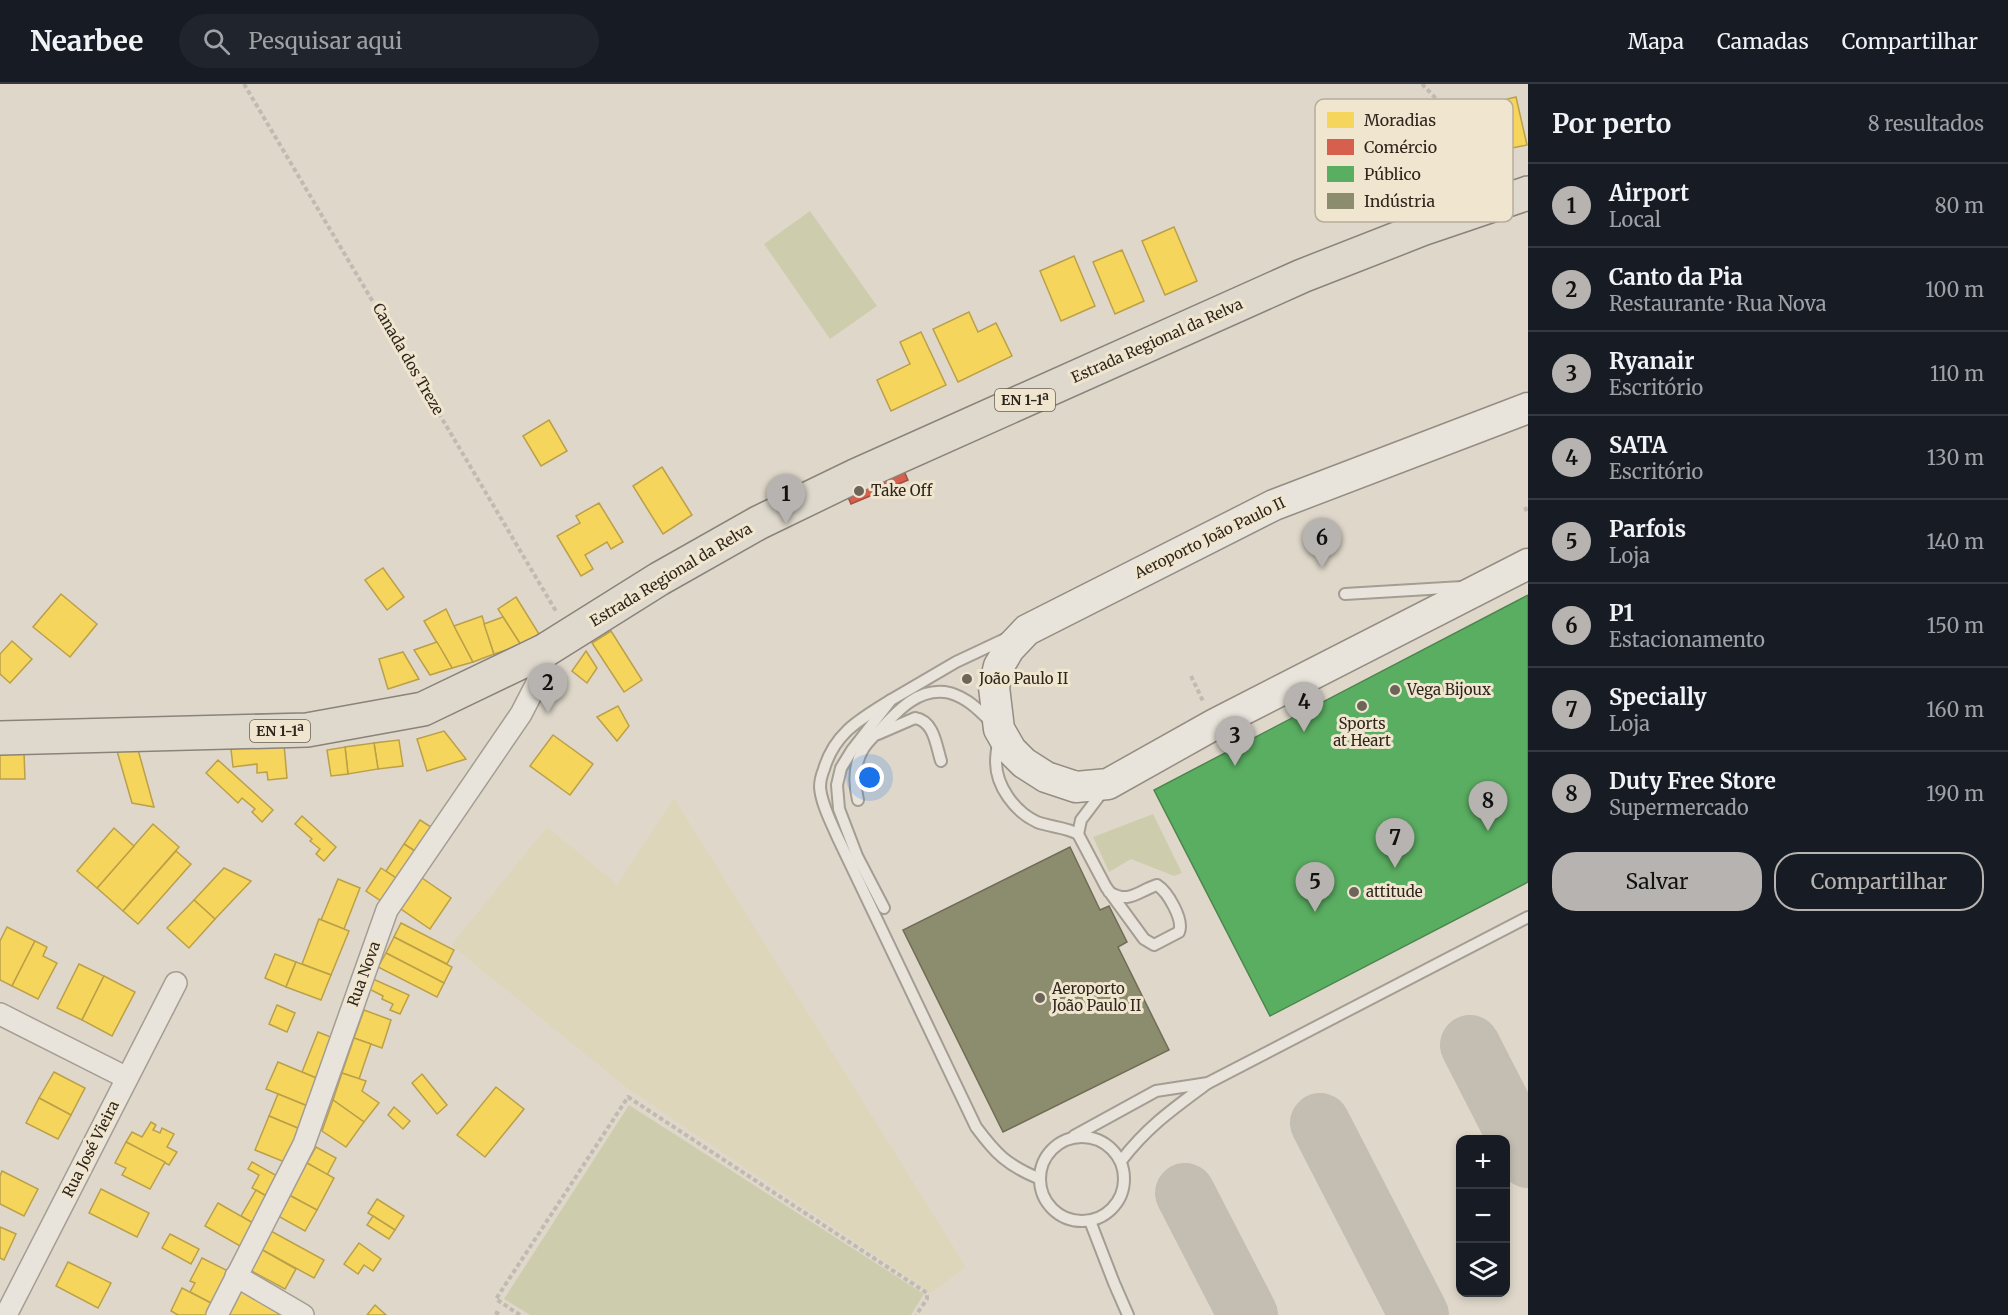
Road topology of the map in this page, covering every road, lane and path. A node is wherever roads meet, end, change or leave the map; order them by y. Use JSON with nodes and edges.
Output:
{"nodes":[{"id":1,"x":244,"y":84,"type":"edge"},
{"id":2,"x":1422,"y":84,"type":"edge"},
{"id":3,"x":1437,"y":99,"type":"edge"},
{"id":4,"x":1513,"y":178,"type":"edge"},
{"id":5,"x":1528,"y":193,"type":"edge"},
{"id":6,"x":1513,"y":198,"type":"edge"},
{"id":7,"x":1443,"y":222,"type":"edge"},
{"id":8,"x":1528,"y":408,"type":"edge"},
{"id":9,"x":1525,"y":507,"type":"dead end"},
{"id":10,"x":1528,"y":514,"type":"edge"},
{"id":11,"x":1528,"y":564,"type":"edge"},
{"id":12,"x":1488,"y":585,"type":"junction"},
{"id":13,"x":1345,"y":594,"type":"dead end"},
{"id":14,"x":1027,"y":630,"type":"junction"},
{"id":15,"x":557,"y":644,"type":"junction"},
{"id":16,"x":891,"y":699,"type":"junction"},
{"id":17,"x":999,"y":729,"type":"junction"},
{"id":18,"x":875,"y":735,"type":"junction"},
{"id":19,"x":0,"y":738,"type":"edge"},
{"id":20,"x":941,"y":761,"type":"dead end"},
{"id":21,"x":1108,"y":784,"type":"junction"},
{"id":22,"x":858,"y":800,"type":"dead end"},
{"id":23,"x":1078,"y":834,"type":"junction"},
{"id":24,"x":1109,"y":892,"type":"junction"},
{"id":25,"x":884,"y":908,"type":"dead end"},
{"id":26,"x":1528,"y":917,"type":"edge"},
{"id":27,"x":176,"y":983,"type":"dead end"},
{"id":28,"x":0,"y":1014,"type":"edge"},
{"id":29,"x":127,"y":1078,"type":"junction"},
{"id":30,"x":1208,"y":1083,"type":"junction"},
{"id":31,"x":1073,"y":1137,"type":"junction"},
{"id":32,"x":1121,"y":1161,"type":"junction"},
{"id":33,"x":1038,"y":1178,"type":"junction"},
{"id":34,"x":1090,"y":1221,"type":"junction"},
{"id":35,"x":236,"y":1276,"type":"junction"},
{"id":36,"x":495,"y":1311,"type":"dead end"},
{"id":37,"x":6,"y":1315,"type":"edge"},
{"id":38,"x":217,"y":1315,"type":"edge"},
{"id":39,"x":303,"y":1315,"type":"edge"},
{"id":40,"x":501,"y":1315,"type":"edge"},
{"id":41,"x":520,"y":1315,"type":"edge"},
{"id":42,"x":916,"y":1315,"type":"edge"},
{"id":43,"x":1128,"y":1315,"type":"edge"}],
"edges":[{"from":1,"to":15,"type":"path","name":"Canada dos Treze"},
{"from":2,"to":3,"type":"path"},
{"from":4,"to":5,"type":"path"},
{"from":5,"to":6,"type":"main road","name":"Estrada Regional da Relva","number":"EN 1-1ª"},
{"from":7,"to":15,"type":"main road","name":"Estrada Regional da Relva","number":"EN 1-1ª"},
{"from":8,"to":14,"type":"main road","name":"Aeroporto João Paulo II"},
{"from":9,"to":10,"type":"path"},
{"from":11,"to":12,"type":"main road","name":"Aeroporto João Paulo II"},
{"from":12,"to":13,"type":"lane"},
{"from":12,"to":21,"type":"main road","name":"Aeroporto João Paulo II"},
{"from":14,"to":16,"type":"lane"},
{"from":14,"to":17,"type":"main road","name":"Aeroporto João Paulo II"},
{"from":15,"to":19,"type":"main road","number":"EN 1-1ª"},
{"from":15,"to":35,"type":"street","name":"Rua Nova"},
{"from":16,"to":25,"type":"lane"},
{"from":16,"to":33,"type":"lane"},
{"from":17,"to":18,"type":"lane"},
{"from":17,"to":21,"type":"main road","name":"Aeroporto João Paulo II"},
{"from":17,"to":23,"type":"lane"},
{"from":18,"to":20,"type":"lane"},
{"from":18,"to":22,"type":"lane"},
{"from":21,"to":23,"type":"lane"},
{"from":23,"to":24,"type":"lane"},
{"from":24,"to":24,"type":"lane"},
{"from":26,"to":30,"type":"lane"},
{"from":27,"to":29,"type":"street","name":"Rua José Vieira"},
{"from":28,"to":29,"type":"street"},
{"from":29,"to":37,"type":"street","name":"Rua José Vieira"},
{"from":30,"to":31,"type":"lane"},
{"from":30,"to":32,"type":"lane"},
{"from":31,"to":32,"type":"lane"},
{"from":31,"to":33,"type":"lane"},
{"from":32,"to":34,"type":"lane"},
{"from":33,"to":34,"type":"lane"},
{"from":34,"to":43,"type":"lane"},
{"from":35,"to":38,"type":"street","name":"Rua Nova"},
{"from":35,"to":39,"type":"street"},
{"from":36,"to":40,"type":"path"},
{"from":41,"to":42,"type":"path"}]}
